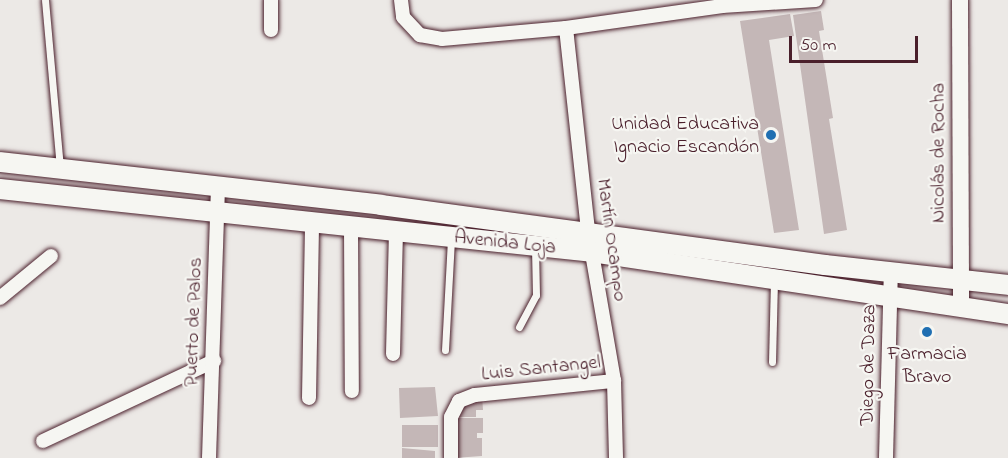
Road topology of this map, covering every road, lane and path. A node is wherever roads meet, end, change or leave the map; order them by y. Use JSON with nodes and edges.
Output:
{"nodes":[{"id":1,"x":45,"y":0,"type":"edge"},
{"id":2,"x":271,"y":0,"type":"edge"},
{"id":3,"x":401,"y":0,"type":"edge"},
{"id":4,"x":816,"y":0,"type":"edge"},
{"id":5,"x":960,"y":0,"type":"edge"},
{"id":6,"x":721,"y":3,"type":"edge"},
{"id":7,"x":566,"y":28,"type":"junction"},
{"id":8,"x":271,"y":30,"type":"dead end"},
{"id":9,"x":0,"y":162,"type":"edge"},
{"id":10,"x":60,"y":169,"type":"junction"},
{"id":11,"x":218,"y":188,"type":"junction"},
{"id":12,"x":0,"y":189,"type":"edge"},
{"id":13,"x":216,"y":214,"type":"junction"},
{"id":14,"x":312,"y":223,"type":"junction"},
{"id":15,"x":351,"y":227,"type":"junction"},
{"id":16,"x":588,"y":230,"type":"junction"},
{"id":17,"x":396,"y":231,"type":"junction"},
{"id":18,"x":451,"y":237,"type":"junction"},
{"id":19,"x":535,"y":246,"type":"junction"},
{"id":20,"x":591,"y":252,"type":"junction"},
{"id":21,"x":51,"y":256,"type":"dead end"},
{"id":22,"x":891,"y":273,"type":"junction"},
{"id":23,"x":959,"y":279,"type":"junction"},
{"id":24,"x":774,"y":281,"type":"junction"},
{"id":25,"x":1008,"y":285,"type":"edge"},
{"id":26,"x":890,"y":296,"type":"junction"},
{"id":27,"x":0,"y":298,"type":"edge"},
{"id":28,"x":961,"y":305,"type":"junction"},
{"id":29,"x":1008,"y":314,"type":"edge"},
{"id":30,"x":519,"y":327,"type":"dead end"},
{"id":31,"x":445,"y":350,"type":"dead end"},
{"id":32,"x":393,"y":354,"type":"dead end"},
{"id":33,"x":214,"y":361,"type":"junction"},
{"id":34,"x":772,"y":362,"type":"dead end"},
{"id":35,"x":614,"y":381,"type":"junction"},
{"id":36,"x":352,"y":391,"type":"dead end"},
{"id":37,"x":309,"y":398,"type":"dead end"},
{"id":38,"x":43,"y":441,"type":"dead end"},
{"id":39,"x":209,"y":458,"type":"edge"},
{"id":40,"x":451,"y":458,"type":"edge"},
{"id":41,"x":615,"y":458,"type":"edge"},
{"id":42,"x":886,"y":458,"type":"edge"}],
"edges":[{"from":1,"to":10,"type":"lane"},
{"from":2,"to":8,"type":"street"},
{"from":3,"to":7,"type":"street"},
{"from":4,"to":6,"type":"street"},
{"from":5,"to":23,"type":"street","name":"Nicolás de Rocha"},
{"from":6,"to":7,"type":"street"},
{"from":7,"to":16,"type":"street","name":"Martín Ocampo"},
{"from":9,"to":10,"type":"main road","name":"Avenida Loja"},
{"from":10,"to":11,"type":"main road","name":"Avenida Loja"},
{"from":11,"to":13,"type":"street","name":"Puerto de Palos"},
{"from":11,"to":16,"type":"main road","name":"Avenida Loja"},
{"from":12,"to":13,"type":"main road","name":"Avenida Loja"},
{"from":13,"to":14,"type":"main road","name":"Avenida Loja"},
{"from":13,"to":33,"type":"street","name":"Puerto de Palos"},
{"from":14,"to":15,"type":"main road","name":"Avenida Loja"},
{"from":14,"to":37,"type":"street"},
{"from":15,"to":17,"type":"main road","name":"Avenida Loja"},
{"from":15,"to":36,"type":"street"},
{"from":16,"to":20,"type":"street","name":"Martín Ocampo"},
{"from":16,"to":22,"type":"main road","name":"Avenida Loja"},
{"from":17,"to":18,"type":"main road","name":"Avenida Loja"},
{"from":17,"to":32,"type":"street"},
{"from":18,"to":19,"type":"main road","name":"Avenida Loja"},
{"from":18,"to":31,"type":"lane"},
{"from":19,"to":20,"type":"main road","name":"Avenida Loja"},
{"from":19,"to":30,"type":"lane"},
{"from":20,"to":24,"type":"main road","name":"Avenida Loja"},
{"from":20,"to":35,"type":"street","name":"Martín Ocampo"},
{"from":21,"to":27,"type":"street"},
{"from":22,"to":23,"type":"main road","name":"Avenida Loja"},
{"from":22,"to":26,"type":"street","name":"Diego de Daza"},
{"from":23,"to":25,"type":"main road","name":"Avenida Loja"},
{"from":23,"to":28,"type":"street","name":"Nicolás de Rocha"},
{"from":24,"to":26,"type":"main road","name":"Avenida Loja"},
{"from":24,"to":34,"type":"lane"},
{"from":26,"to":28,"type":"main road","name":"Avenida Loja"},
{"from":26,"to":42,"type":"street","name":"Diego de Daza"},
{"from":28,"to":29,"type":"main road","name":"Avenida Loja"},
{"from":33,"to":38,"type":"street"},
{"from":33,"to":39,"type":"street","name":"Puerto de Palos"},
{"from":35,"to":40,"type":"street","name":"Luis Santangel"},
{"from":35,"to":41,"type":"street","name":"Martín Ocampo"}]}
